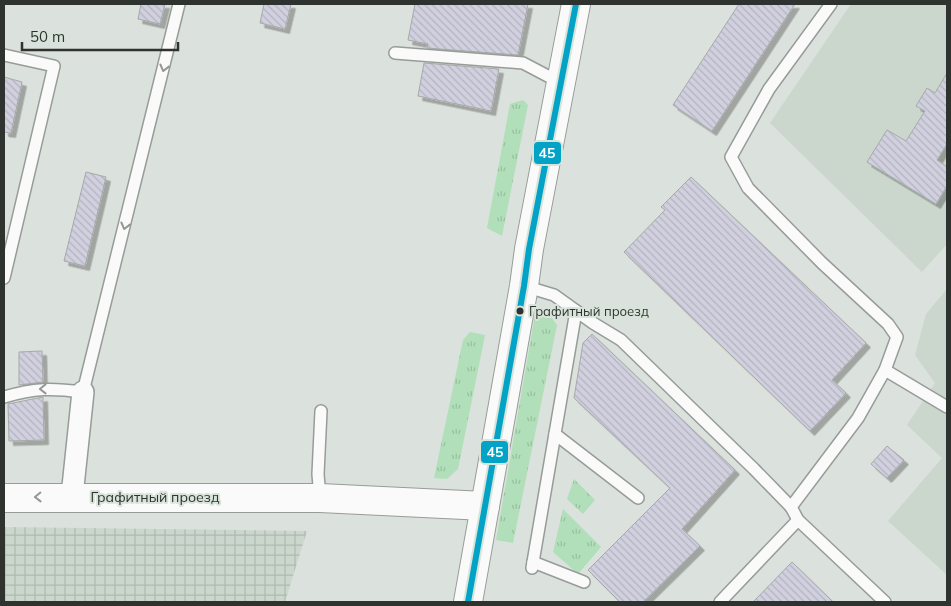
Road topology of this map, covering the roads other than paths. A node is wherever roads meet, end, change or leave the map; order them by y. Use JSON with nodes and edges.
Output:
{"nodes":[{"id":1,"x":179,"y":4,"type":"edge"},
{"id":2,"x":576,"y":4,"type":"edge"},
{"id":3,"x":831,"y":4,"type":"edge"},
{"id":4,"x":395,"y":53,"type":"dead end"},
{"id":5,"x":4,"y":55,"type":"edge"},
{"id":6,"x":561,"y":83,"type":"junction"},
{"id":7,"x":4,"y":278,"type":"edge"},
{"id":8,"x":524,"y":286,"type":"junction"},
{"id":9,"x":576,"y":311,"type":"junction"},
{"id":10,"x":885,"y":370,"type":"junction"},
{"id":11,"x":83,"y":392,"type":"junction"},
{"id":12,"x":4,"y":397,"type":"edge"},
{"id":13,"x":947,"y":407,"type":"edge"},
{"id":14,"x":321,"y":411,"type":"dead end"},
{"id":15,"x":555,"y":434,"type":"junction"},
{"id":16,"x":72,"y":496,"type":"junction"},
{"id":17,"x":4,"y":498,"type":"edge"},
{"id":18,"x":320,"y":498,"type":"junction"},
{"id":19,"x":638,"y":498,"type":"dead end"},
{"id":20,"x":485,"y":506,"type":"junction"},
{"id":21,"x":791,"y":507,"type":"junction"},
{"id":22,"x":798,"y":520,"type":"junction"},
{"id":23,"x":584,"y":582,"type":"dead end"},
{"id":24,"x":468,"y":602,"type":"edge"},
{"id":25,"x":720,"y":602,"type":"edge"},
{"id":26,"x":885,"y":602,"type":"edge"}],
"edges":[{"from":1,"to":11,"type":"lane","one_way":true},
{"from":2,"to":6,"type":"main road"},
{"from":3,"to":10,"type":"lane"},
{"from":4,"to":6,"type":"lane"},
{"from":5,"to":7,"type":"lane"},
{"from":6,"to":8,"type":"main road"},
{"from":8,"to":9,"type":"lane"},
{"from":8,"to":20,"type":"main road"},
{"from":9,"to":15,"type":"lane"},
{"from":9,"to":21,"type":"lane"},
{"from":10,"to":13,"type":"lane"},
{"from":10,"to":21,"type":"lane"},
{"from":11,"to":12,"type":"lane","one_way":true},
{"from":11,"to":16,"type":"street"},
{"from":14,"to":18,"type":"lane"},
{"from":15,"to":19,"type":"lane"},
{"from":15,"to":23,"type":"lane"},
{"from":16,"to":17,"type":"main road","name":"Графитный проезд","one_way":true},
{"from":16,"to":18,"type":"main road","name":"Графитный проезд"},
{"from":18,"to":20,"type":"main road","name":"Графитный проезд"},
{"from":20,"to":24,"type":"main road"},
{"from":21,"to":22,"type":"lane"},
{"from":22,"to":25,"type":"lane"},
{"from":22,"to":26,"type":"lane"}]}
